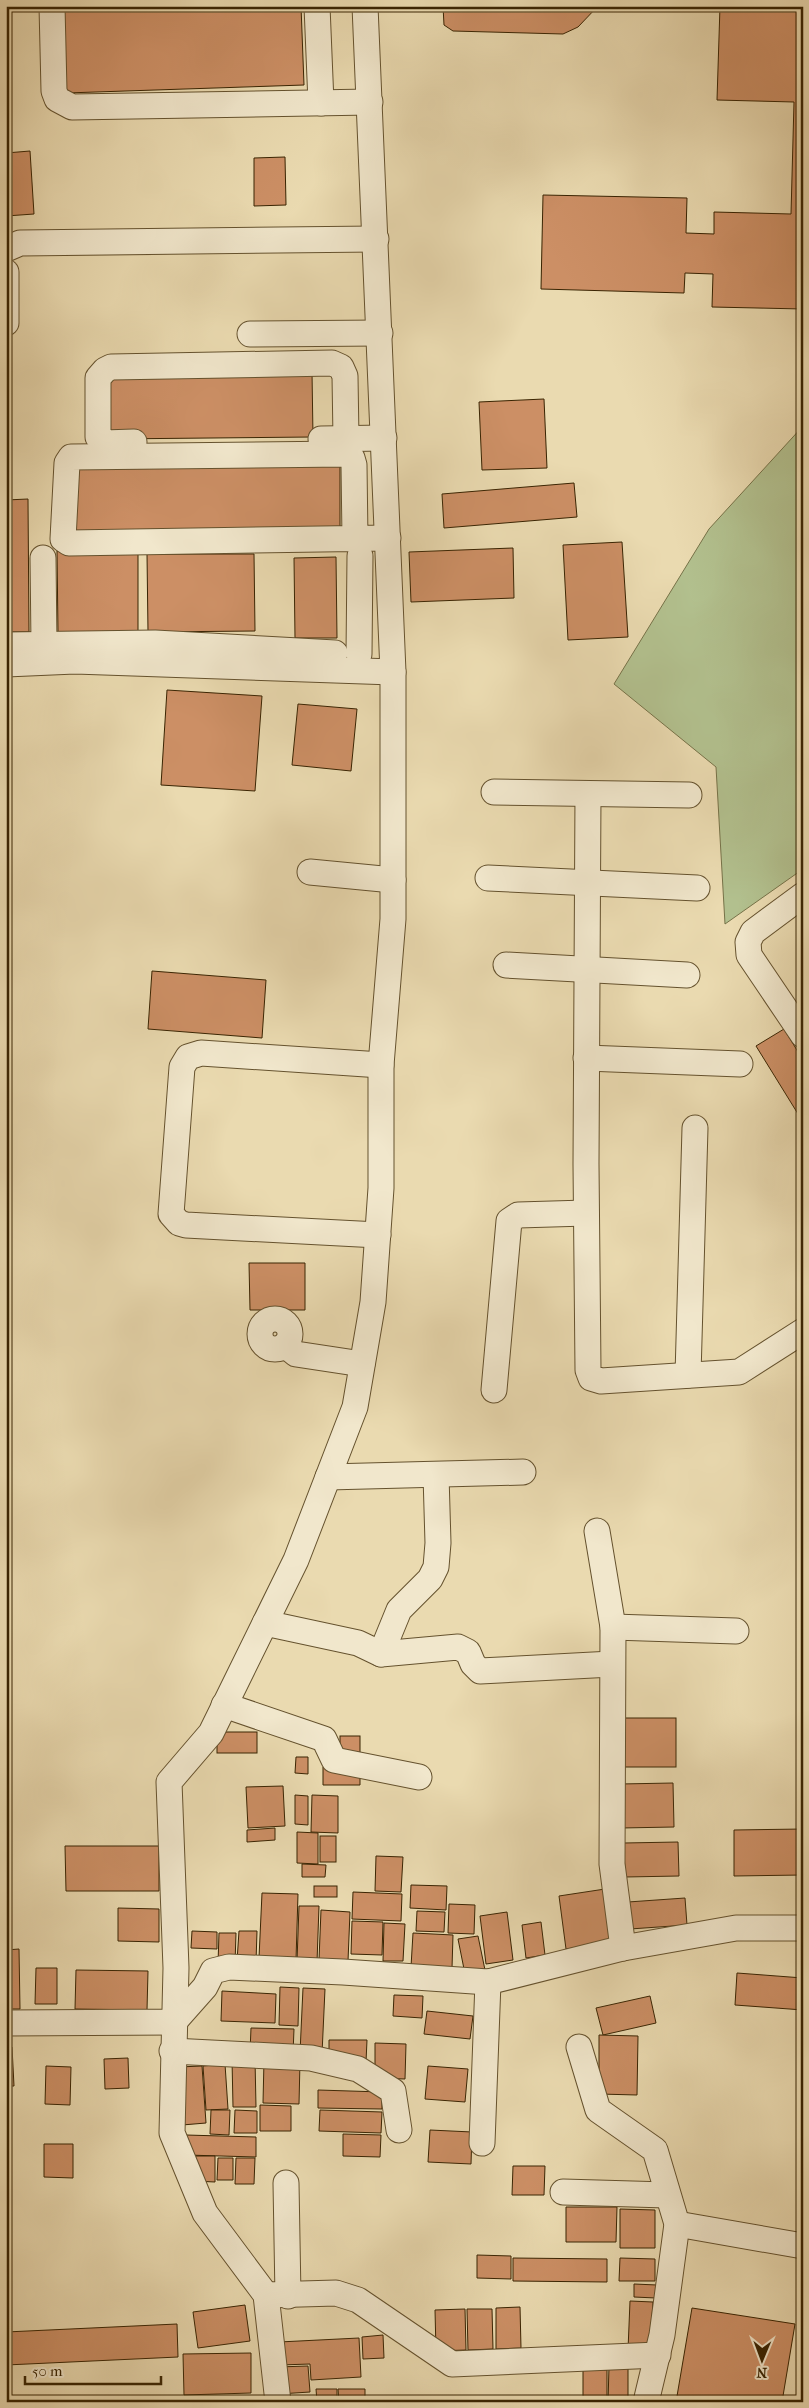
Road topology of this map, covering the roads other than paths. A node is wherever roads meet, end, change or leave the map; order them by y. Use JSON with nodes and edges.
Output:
{"nodes":[{"id":1,"x":52,"y":6,"type":"edge"},
{"id":2,"x":317,"y":6,"type":"edge"},
{"id":3,"x":365,"y":6,"type":"edge"},
{"id":4,"x":370,"y":102,"type":"junction"},
{"id":5,"x":321,"y":103,"type":"junction"},
{"id":6,"x":376,"y":239,"type":"junction"},
{"id":7,"x":6,"y":249,"type":"edge"},
{"id":8,"x":6,"y":272,"type":"edge"},
{"id":9,"x":6,"y":323,"type":"edge"},
{"id":10,"x":380,"y":333,"type":"junction"},
{"id":11,"x":250,"y":334,"type":"dead end"},
{"id":12,"x":384,"y":438,"type":"junction"},
{"id":13,"x":346,"y":439,"type":"junction"},
{"id":14,"x":388,"y":538,"type":"junction"},
{"id":15,"x":358,"y":547,"type":"junction"},
{"id":16,"x":43,"y":558,"type":"dead end"},
{"id":17,"x":44,"y":644,"type":"junction"},
{"id":18,"x":6,"y":645,"type":"edge"},
{"id":19,"x":360,"y":654,"type":"junction"},
{"id":20,"x":6,"y":664,"type":"edge"},
{"id":21,"x":393,"y":664,"type":"junction"},
{"id":22,"x":494,"y":792,"type":"dead end"},
{"id":23,"x":588,"y":794,"type":"junction"},
{"id":24,"x":690,"y":795,"type":"dead end"},
{"id":25,"x":310,"y":872,"type":"dead end"},
{"id":26,"x":488,"y":878,"type":"dead end"},
{"id":27,"x":393,"y":880,"type":"junction"},
{"id":28,"x":587,"y":882,"type":"junction"},
{"id":29,"x":697,"y":888,"type":"dead end"},
{"id":30,"x":803,"y":895,"type":"edge"},
{"id":31,"x":506,"y":965,"type":"dead end"},
{"id":32,"x":587,"y":969,"type":"junction"},
{"id":33,"x":687,"y":975,"type":"dead end"},
{"id":34,"x":803,"y":1035,"type":"edge"},
{"id":35,"x":586,"y":1058,"type":"junction"},
{"id":36,"x":740,"y":1064,"type":"dead end"},
{"id":37,"x":381,"y":1065,"type":"junction"},
{"id":38,"x":695,"y":1128,"type":"dead end"},
{"id":39,"x":586,"y":1213,"type":"junction"},
{"id":40,"x":378,"y":1235,"type":"junction"},
{"id":41,"x":803,"y":1331,"type":"edge"},
{"id":42,"x":285,"y":1345,"type":"dead end"},
{"id":43,"x":362,"y":1364,"type":"junction"},
{"id":44,"x":688,"y":1375,"type":"junction"},
{"id":45,"x":494,"y":1390,"type":"dead end"},
{"id":46,"x":523,"y":1472,"type":"dead end"},
{"id":47,"x":436,"y":1475,"type":"junction"},
{"id":48,"x":328,"y":1476,"type":"junction"},
{"id":49,"x":597,"y":1531,"type":"dead end"},
{"id":50,"x":265,"y":1623,"type":"junction"},
{"id":51,"x":613,"y":1627,"type":"junction"},
{"id":52,"x":736,"y":1631,"type":"dead end"},
{"id":53,"x":381,"y":1654,"type":"junction"},
{"id":54,"x":612,"y":1664,"type":"junction"},
{"id":55,"x":224,"y":1705,"type":"junction"},
{"id":56,"x":418,"y":1777,"type":"dead end"},
{"id":57,"x":803,"y":1928,"type":"edge"},
{"id":58,"x":623,"y":1948,"type":"junction"},
{"id":59,"x":488,"y":1982,"type":"junction"},
{"id":60,"x":174,"y":2022,"type":"junction"},
{"id":61,"x":6,"y":2023,"type":"edge"},
{"id":62,"x":579,"y":2047,"type":"dead end"},
{"id":63,"x":172,"y":2051,"type":"junction"},
{"id":64,"x":399,"y":2130,"type":"dead end"},
{"id":65,"x":482,"y":2143,"type":"dead end"},
{"id":66,"x":286,"y":2183,"type":"dead end"},
{"id":67,"x":563,"y":2192,"type":"dead end"},
{"id":68,"x":667,"y":2195,"type":"junction"},
{"id":69,"x":677,"y":2224,"type":"junction"},
{"id":70,"x":803,"y":2246,"type":"edge"},
{"id":71,"x":277,"y":2295,"type":"junction"},
{"id":72,"x":658,"y":2355,"type":"junction"},
{"id":73,"x":278,"y":2402,"type":"edge"},
{"id":74,"x":646,"y":2402,"type":"edge"}],
"edges":[{"from":1,"to":5,"type":"street"},
{"from":2,"to":5,"type":"street"},
{"from":3,"to":4,"type":"street"},
{"from":4,"to":5,"type":"street"},
{"from":4,"to":6,"type":"street"},
{"from":6,"to":7,"type":"street"},
{"from":6,"to":10,"type":"street"},
{"from":8,"to":9,"type":"street"},
{"from":10,"to":11,"type":"street"},
{"from":10,"to":12,"type":"street"},
{"from":12,"to":13,"type":"street"},
{"from":12,"to":14,"type":"street"},
{"from":13,"to":13,"type":"street"},
{"from":14,"to":15,"type":"street"},
{"from":14,"to":21,"type":"street"},
{"from":15,"to":15,"type":"street"},
{"from":15,"to":19,"type":"street"},
{"from":16,"to":17,"type":"street"},
{"from":17,"to":18,"type":"street"},
{"from":17,"to":19,"type":"street"},
{"from":19,"to":21,"type":"street"},
{"from":20,"to":21,"type":"street"},
{"from":21,"to":27,"type":"street"},
{"from":22,"to":23,"type":"street"},
{"from":23,"to":24,"type":"street"},
{"from":23,"to":28,"type":"street"},
{"from":25,"to":27,"type":"street"},
{"from":26,"to":28,"type":"street"},
{"from":27,"to":37,"type":"street"},
{"from":28,"to":29,"type":"street"},
{"from":28,"to":32,"type":"street"},
{"from":30,"to":34,"type":"street"},
{"from":31,"to":32,"type":"street"},
{"from":32,"to":33,"type":"street"},
{"from":32,"to":35,"type":"street"},
{"from":35,"to":36,"type":"street"},
{"from":35,"to":39,"type":"street"},
{"from":37,"to":40,"type":"street"},
{"from":37,"to":40,"type":"street"},
{"from":38,"to":44,"type":"street"},
{"from":39,"to":44,"type":"street"},
{"from":39,"to":45,"type":"street"},
{"from":40,"to":43,"type":"street"},
{"from":41,"to":44,"type":"street"},
{"from":42,"to":43,"type":"street"},
{"from":43,"to":48,"type":"street"},
{"from":46,"to":47,"type":"street"},
{"from":47,"to":48,"type":"street"},
{"from":47,"to":53,"type":"street"},
{"from":48,"to":50,"type":"street"},
{"from":49,"to":51,"type":"street"},
{"from":50,"to":53,"type":"street"},
{"from":50,"to":55,"type":"street"},
{"from":51,"to":52,"type":"street"},
{"from":51,"to":54,"type":"street"},
{"from":53,"to":54,"type":"street"},
{"from":54,"to":58,"type":"street"},
{"from":55,"to":56,"type":"street"},
{"from":55,"to":60,"type":"street"},
{"from":57,"to":58,"type":"street"},
{"from":58,"to":59,"type":"street"},
{"from":59,"to":60,"type":"street"},
{"from":59,"to":65,"type":"street"},
{"from":60,"to":61,"type":"street"},
{"from":60,"to":63,"type":"street"},
{"from":62,"to":68,"type":"street"},
{"from":63,"to":64,"type":"street"},
{"from":63,"to":71,"type":"street"},
{"from":66,"to":71,"type":"street"},
{"from":67,"to":68,"type":"street"},
{"from":68,"to":69,"type":"street"},
{"from":69,"to":70,"type":"street"},
{"from":69,"to":72,"type":"street"},
{"from":71,"to":72,"type":"street"},
{"from":71,"to":73,"type":"street"},
{"from":72,"to":74,"type":"street"}]}
